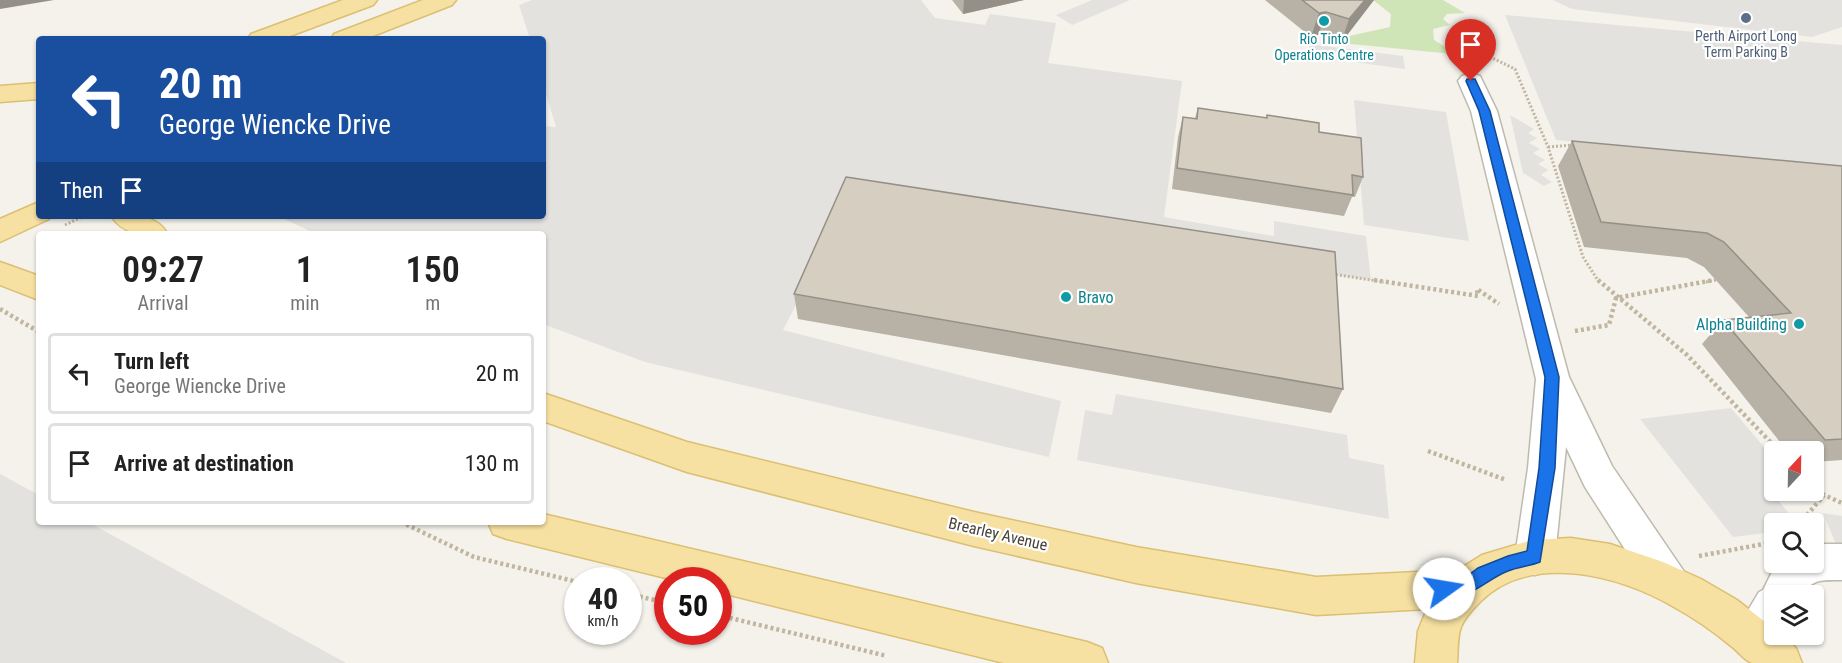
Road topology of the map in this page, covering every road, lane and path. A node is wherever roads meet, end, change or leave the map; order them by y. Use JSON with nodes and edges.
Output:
{"nodes":[{"id":1,"x":365,"y":0,"type":"edge"},
{"id":2,"x":444,"y":0,"type":"edge"},
{"id":3,"x":268,"y":36,"type":"edge"},
{"id":4,"x":351,"y":36,"type":"edge"},
{"id":5,"x":1486,"y":55,"type":"dead end"},
{"id":6,"x":1471,"y":81,"type":"dead end"},
{"id":7,"x":36,"y":91,"type":"edge"},
{"id":8,"x":2,"y":93,"type":"edge"},
{"id":9,"x":1577,"y":146,"type":"edge"},
{"id":10,"x":1548,"y":147,"type":"junction"},
{"id":11,"x":36,"y":214,"type":"edge"},
{"id":12,"x":130,"y":219,"type":"edge"},
{"id":13,"x":148,"y":231,"type":"edge"},
{"id":14,"x":0,"y":232,"type":"edge"},
{"id":15,"x":1324,"y":272,"type":"edge"},
{"id":16,"x":0,"y":273,"type":"edge"},
{"id":17,"x":1716,"y":280,"type":"dead end"},
{"id":18,"x":36,"y":288,"type":"edge"},
{"id":19,"x":1477,"y":289,"type":"dead end"},
{"id":20,"x":1616,"y":298,"type":"junction"},
{"id":21,"x":0,"y":309,"type":"edge"},
{"id":22,"x":1541,"y":328,"type":"junction"},
{"id":23,"x":36,"y":330,"type":"edge"},
{"id":24,"x":1552,"y":377,"type":"junction"},
{"id":25,"x":546,"y":408,"type":"edge"},
{"id":26,"x":1769,"y":441,"type":"edge"},
{"id":27,"x":1428,"y":451,"type":"dead end"},
{"id":28,"x":1506,"y":480,"type":"dead end"},
{"id":29,"x":1824,"y":495,"type":"edge"},
{"id":30,"x":1819,"y":501,"type":"edge"},
{"id":31,"x":1842,"y":503,"type":"edge"},
{"id":32,"x":1809,"y":513,"type":"edge"},
{"id":33,"x":407,"y":525,"type":"edge"},
{"id":34,"x":519,"y":525,"type":"edge"},
{"id":35,"x":1535,"y":557,"type":"junction"},
{"id":36,"x":1824,"y":562,"type":"edge"},
{"id":37,"x":1842,"y":562,"type":"edge"},
{"id":38,"x":564,"y":579,"type":"edge"},
{"id":39,"x":1669,"y":583,"type":"junction"},
{"id":40,"x":1465,"y":588,"type":"junction"},
{"id":41,"x":732,"y":618,"type":"edge"},
{"id":42,"x":1764,"y":638,"type":"edge"},
{"id":43,"x":893,"y":657,"type":"dead end"},
{"id":44,"x":1087,"y":663,"type":"edge"},
{"id":45,"x":1436,"y":663,"type":"edge"}],
"edges":[{"from":1,"to":3,"type":"main road"},
{"from":2,"to":4,"type":"main road"},
{"from":5,"to":10,"type":"path"},
{"from":6,"to":22,"type":"street"},
{"from":7,"to":8,"type":"main road"},
{"from":9,"to":10,"type":"path"},
{"from":10,"to":20,"type":"path"},
{"from":11,"to":14,"type":"main road"},
{"from":12,"to":13,"type":"main road"},
{"from":15,"to":19,"type":"path"},
{"from":16,"to":18,"type":"main road"},
{"from":17,"to":20,"type":"path"},
{"from":20,"to":22,"type":"path"},
{"from":20,"to":26,"type":"path"},
{"from":21,"to":23,"type":"path"},
{"from":22,"to":24,"type":"street"},
{"from":24,"to":35,"type":"street"},
{"from":24,"to":39,"type":"street"},
{"from":25,"to":40,"type":"main road","name":"Brearley Avenue"},
{"from":27,"to":28,"type":"path"},
{"from":29,"to":31,"type":"path"},
{"from":30,"to":32,"type":"path"},
{"from":33,"to":38,"type":"path"},
{"from":34,"to":44,"type":"main road"},
{"from":35,"to":39,"type":"main road"},
{"from":35,"to":40,"type":"main road"},
{"from":36,"to":37,"type":"street"},
{"from":39,"to":42,"type":"main road"},
{"from":40,"to":45,"type":"main road"},
{"from":41,"to":43,"type":"path"}]}
